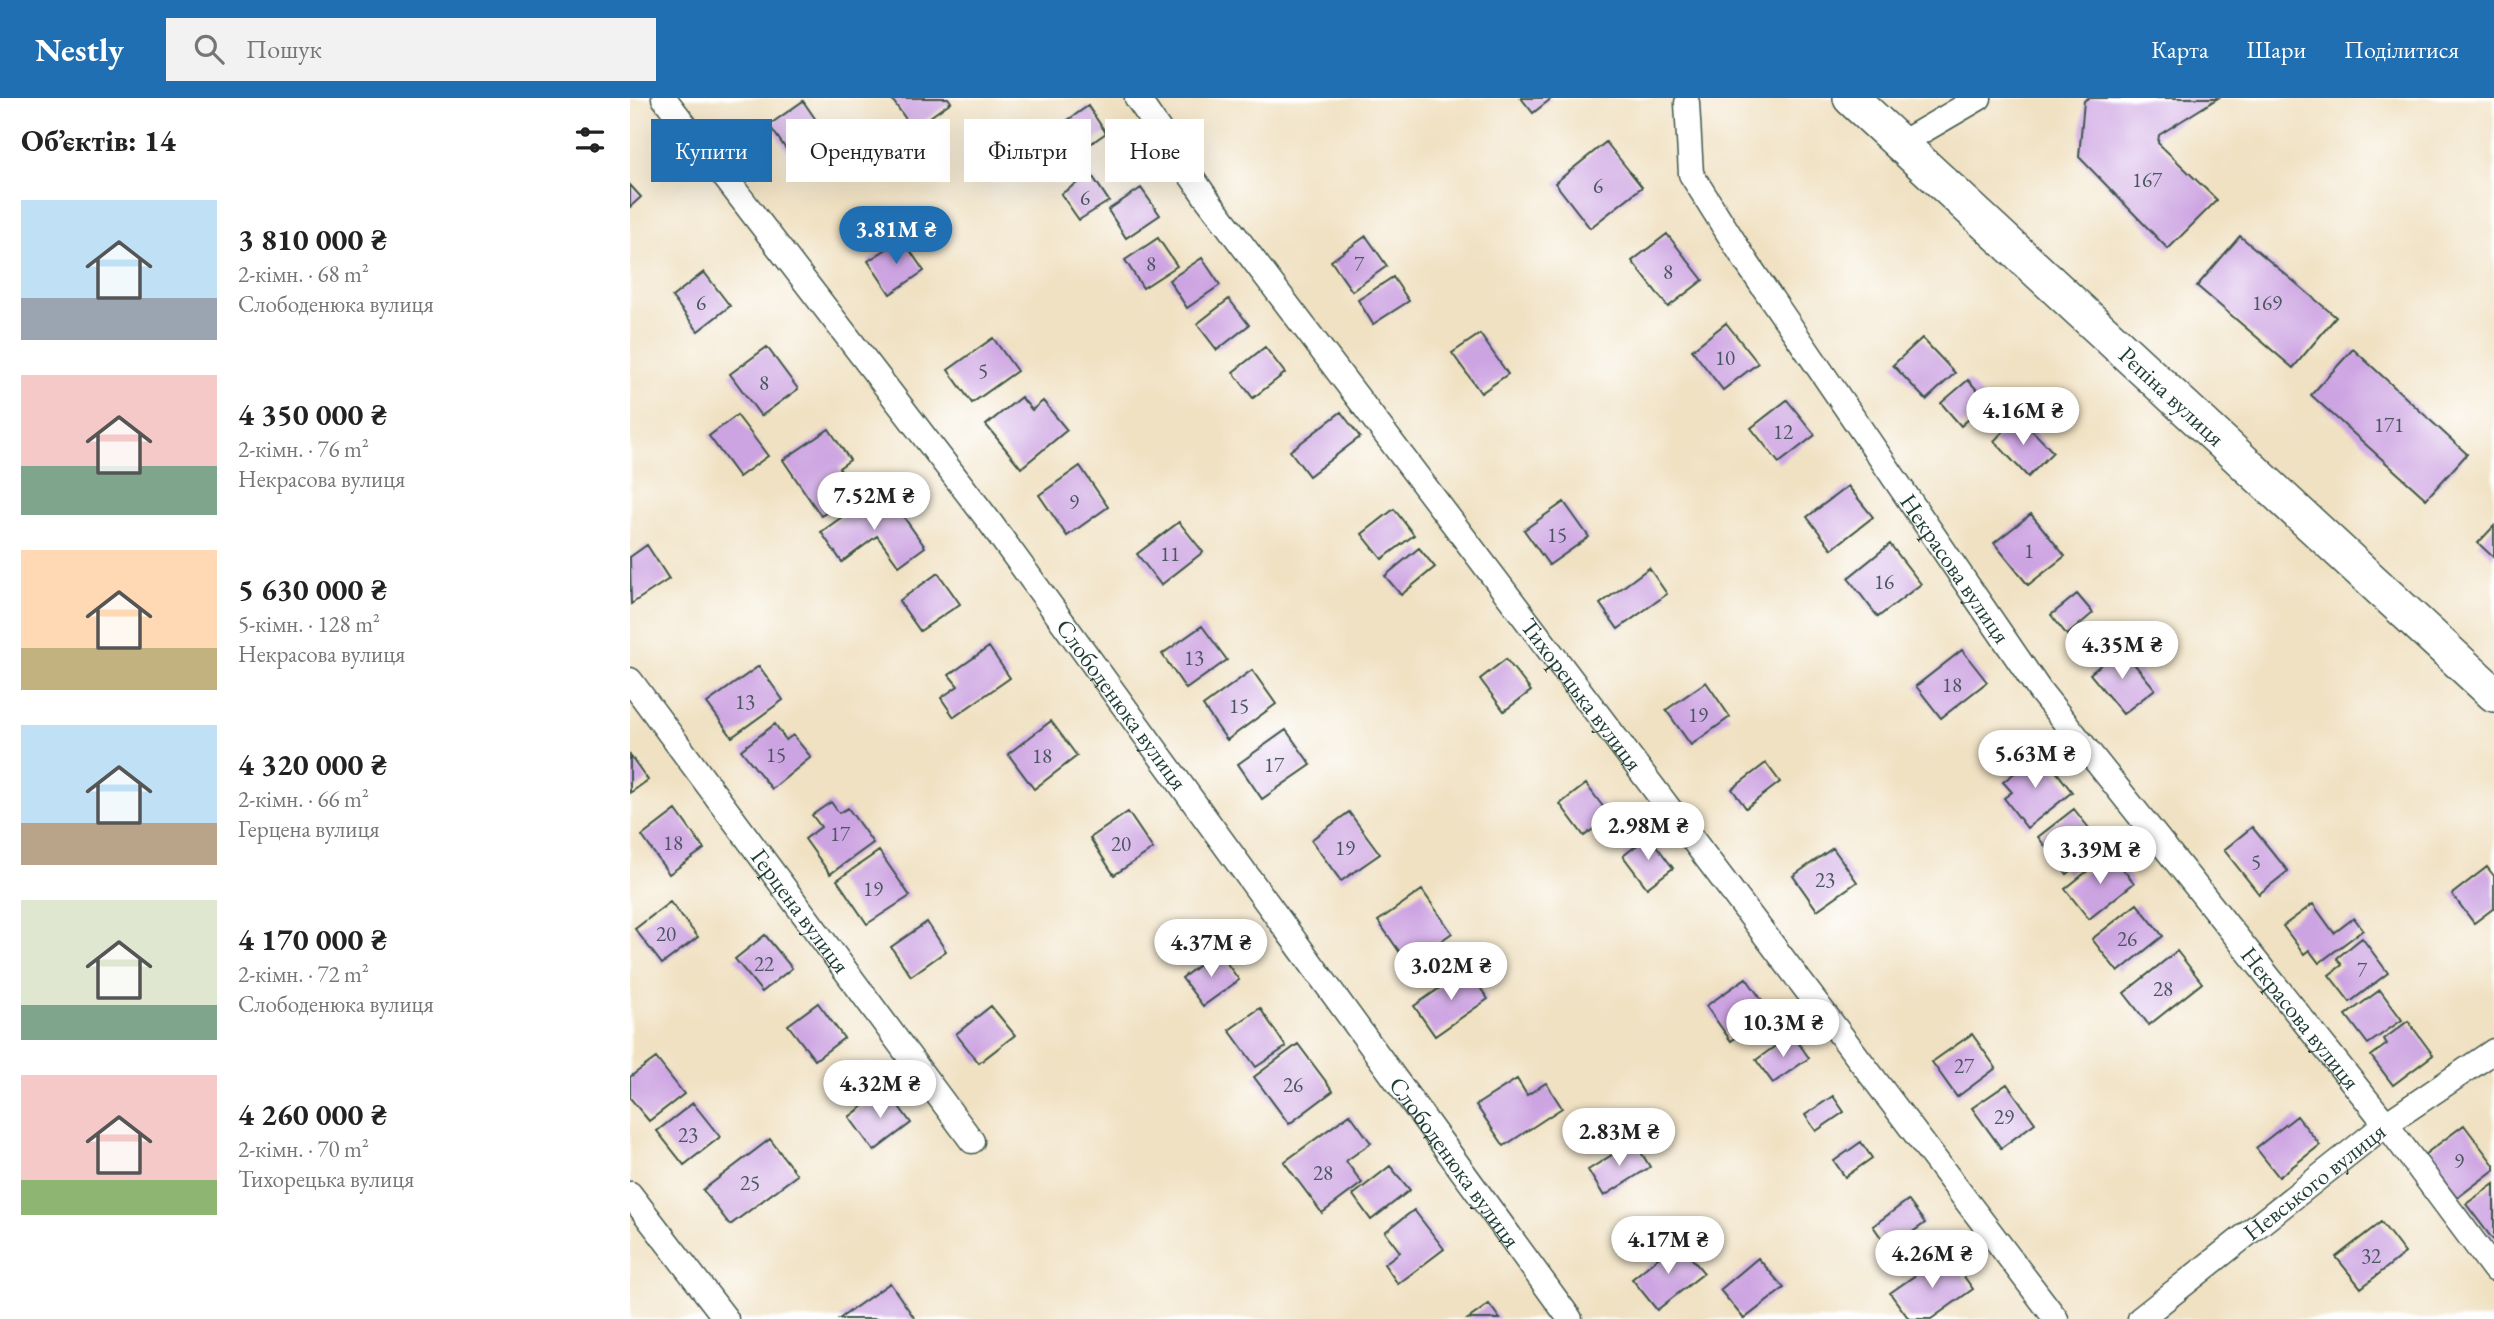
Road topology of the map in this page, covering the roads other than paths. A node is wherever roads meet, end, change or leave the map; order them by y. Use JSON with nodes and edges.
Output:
{"nodes":[{"id":1,"x":664,"y":98,"type":"edge"},
{"id":2,"x":1137,"y":98,"type":"edge"},
{"id":3,"x":1851,"y":98,"type":"edge"},
{"id":4,"x":1979,"y":98,"type":"edge"},
{"id":5,"x":1687,"y":103,"type":"dead end"},
{"id":6,"x":1900,"y":144,"type":"junction"},
{"id":7,"x":630,"y":680,"type":"edge"},
{"id":8,"x":2494,"y":694,"type":"edge"},
{"id":9,"x":2494,"y":1051,"type":"edge"},
{"id":10,"x":2386,"y":1125,"type":"junction"},
{"id":11,"x":972,"y":1140,"type":"dead end"},
{"id":12,"x":630,"y":1194,"type":"edge"},
{"id":13,"x":2494,"y":1269,"type":"edge"},
{"id":14,"x":726,"y":1319,"type":"edge"},
{"id":15,"x":1570,"y":1319,"type":"edge"},
{"id":16,"x":2056,"y":1319,"type":"edge"},
{"id":17,"x":2140,"y":1319,"type":"edge"}],
"edges":[{"from":1,"to":15,"type":"street","name":"Слободенюка вулиця"},
{"from":2,"to":16,"type":"street","name":"Тихорецька вулиця"},
{"from":3,"to":6,"type":"street","name":"Рєпіна вулиця"},
{"from":4,"to":6,"type":"street"},
{"from":5,"to":10,"type":"street","name":"Некрасова вулиця"},
{"from":6,"to":8,"type":"street","name":"Рєпіна вулиця"},
{"from":7,"to":11,"type":"street","name":"Герцена вулиця"},
{"from":9,"to":10,"type":"street","name":"Невського вулиця"},
{"from":10,"to":13,"type":"street","name":"Некрасова вулиця"},
{"from":10,"to":17,"type":"street","name":"Невського вулиця"},
{"from":12,"to":14,"type":"street"}]}
